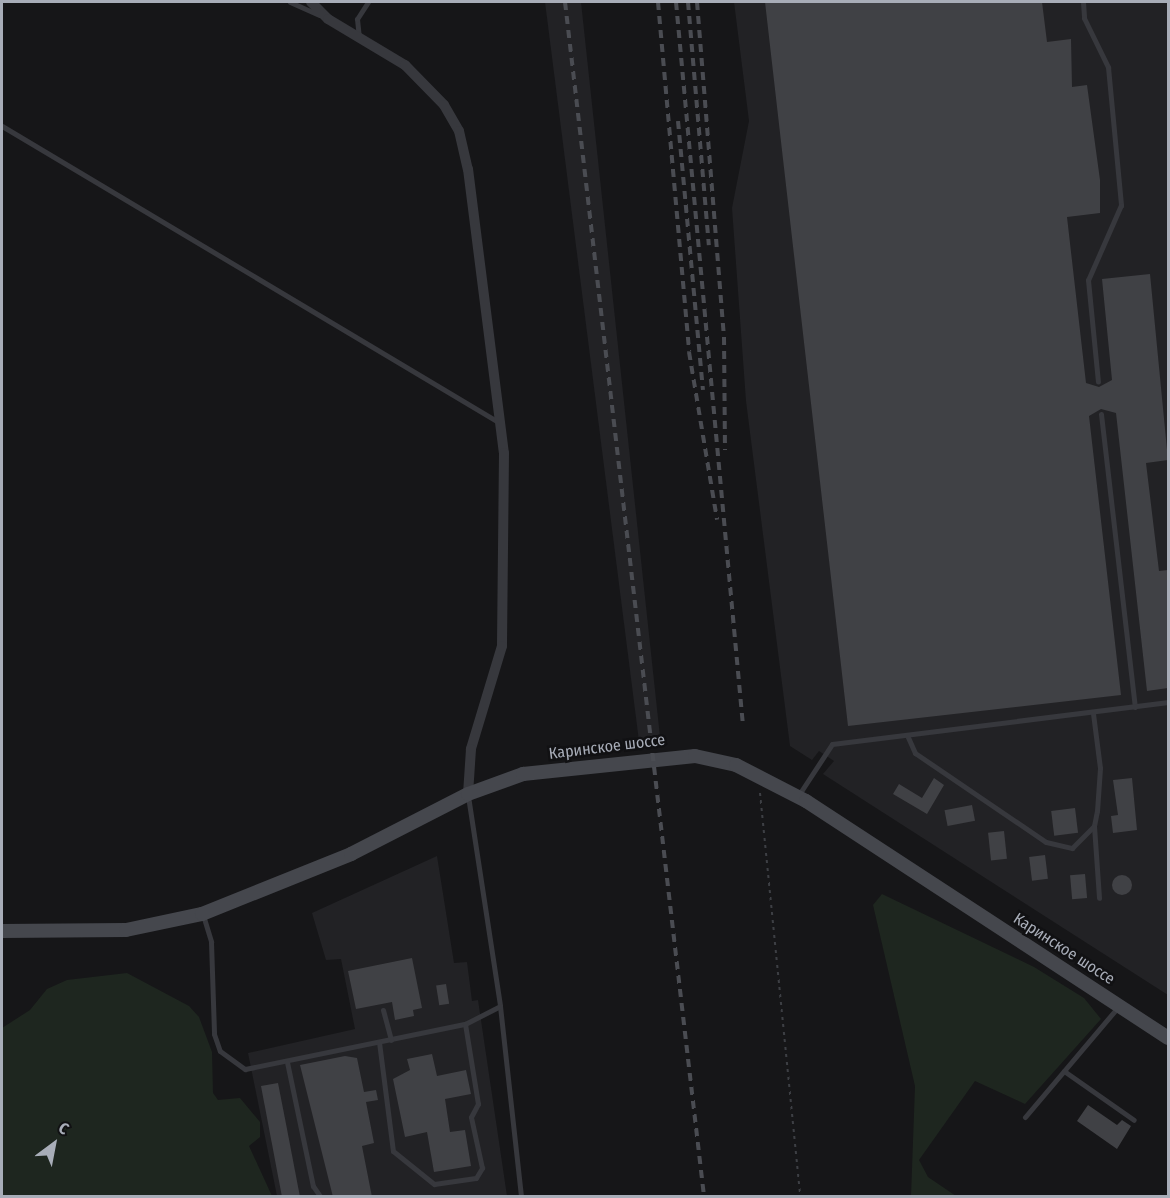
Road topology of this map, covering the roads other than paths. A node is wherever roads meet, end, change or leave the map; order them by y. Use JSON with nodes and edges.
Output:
{"nodes":[{"id":1,"x":290,"y":2,"type":"edge"},
{"id":2,"x":311,"y":2,"type":"edge"},
{"id":3,"x":368,"y":2,"type":"edge"},
{"id":4,"x":1083,"y":2,"type":"edge"},
{"id":5,"x":328,"y":19,"type":"junction"},
{"id":6,"x":359,"y":38,"type":"junction"},
{"id":7,"x":2,"y":126,"type":"edge"},
{"id":8,"x":1098,"y":382,"type":"dead end"},
{"id":9,"x":1101,"y":414,"type":"dead end"},
{"id":10,"x":501,"y":423,"type":"junction"},
{"id":11,"x":1168,"y":702,"type":"edge"},
{"id":12,"x":1135,"y":707,"type":"junction"},
{"id":13,"x":1093,"y":713,"type":"junction"},
{"id":14,"x":907,"y":735,"type":"junction"},
{"id":15,"x":468,"y":794,"type":"junction"},
{"id":16,"x":798,"y":796,"type":"junction"},
{"id":17,"x":1094,"y":826,"type":"junction"},
{"id":18,"x":1100,"y":898,"type":"dead end"},
{"id":19,"x":202,"y":914,"type":"junction"},
{"id":20,"x":2,"y":931,"type":"edge"},
{"id":21,"x":1119,"y":1005,"type":"junction"},
{"id":22,"x":500,"y":1006,"type":"junction"},
{"id":23,"x":383,"y":1010,"type":"dead end"},
{"id":24,"x":465,"y":1024,"type":"junction"},
{"id":25,"x":1168,"y":1038,"type":"edge"},
{"id":26,"x":391,"y":1040,"type":"junction"},
{"id":27,"x":379,"y":1042,"type":"junction"},
{"id":28,"x":287,"y":1062,"type":"junction"},
{"id":29,"x":1064,"y":1071,"type":"junction"},
{"id":30,"x":1025,"y":1117,"type":"dead end"},
{"id":31,"x":1134,"y":1119,"type":"dead end"},
{"id":32,"x":320,"y":1197,"type":"edge"},
{"id":33,"x":521,"y":1197,"type":"edge"}],
"edges":[{"from":1,"to":5,"type":"lane"},
{"from":2,"to":5,"type":"street"},
{"from":3,"to":6,"type":"lane"},
{"from":4,"to":8,"type":"lane"},
{"from":5,"to":6,"type":"street"},
{"from":6,"to":10,"type":"street"},
{"from":7,"to":10,"type":"lane"},
{"from":9,"to":12,"type":"lane"},
{"from":10,"to":15,"type":"street"},
{"from":11,"to":12,"type":"lane"},
{"from":12,"to":13,"type":"lane"},
{"from":13,"to":14,"type":"lane"},
{"from":13,"to":17,"type":"lane"},
{"from":14,"to":16,"type":"lane"},
{"from":14,"to":17,"type":"lane"},
{"from":15,"to":16,"type":"street","name":"Каринское шоссе"},
{"from":15,"to":19,"type":"street","name":"Каринское шоссе"},
{"from":15,"to":22,"type":"lane"},
{"from":16,"to":21,"type":"street","name":"Каринское шоссе"},
{"from":17,"to":18,"type":"lane"},
{"from":19,"to":20,"type":"street","name":"Каринское шоссе"},
{"from":19,"to":28,"type":"lane"},
{"from":21,"to":25,"type":"street","name":"Каринское шоссе"},
{"from":21,"to":29,"type":"lane"},
{"from":22,"to":24,"type":"lane"},
{"from":22,"to":33,"type":"lane"},
{"from":23,"to":26,"type":"lane"},
{"from":24,"to":26,"type":"lane"},
{"from":24,"to":27,"type":"lane"},
{"from":26,"to":27,"type":"lane"},
{"from":27,"to":28,"type":"lane"},
{"from":28,"to":32,"type":"lane"},
{"from":29,"to":30,"type":"lane"},
{"from":29,"to":31,"type":"lane"}]}
